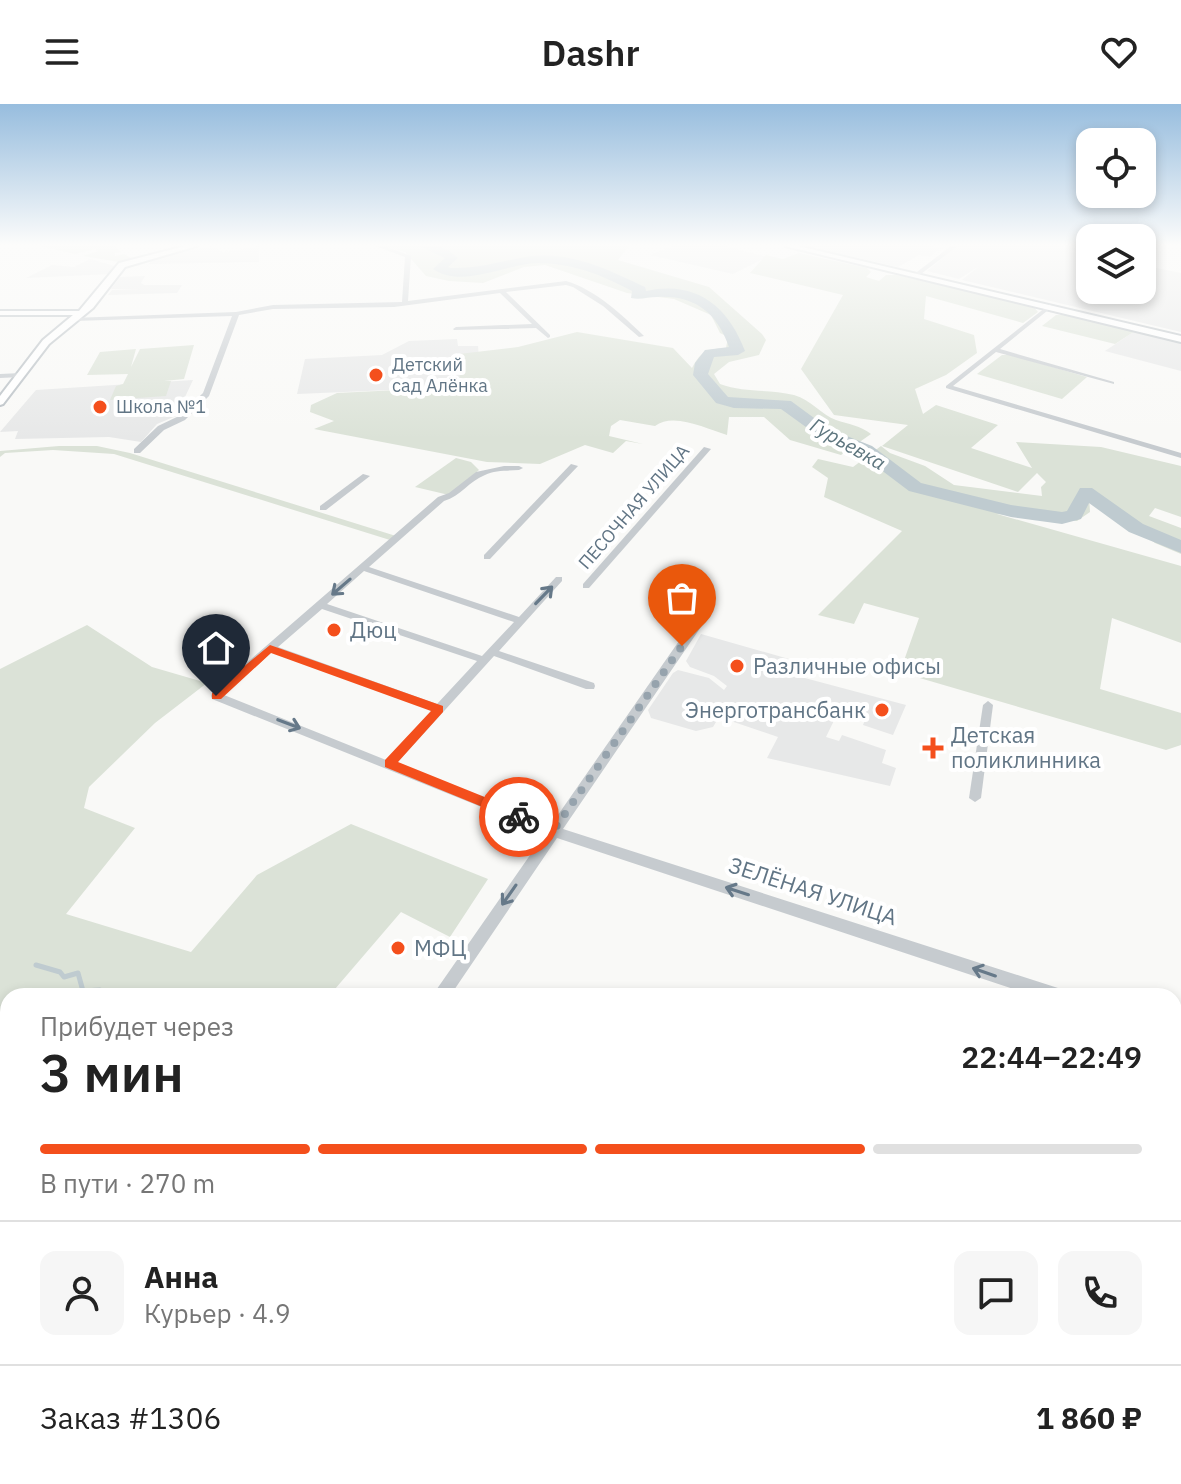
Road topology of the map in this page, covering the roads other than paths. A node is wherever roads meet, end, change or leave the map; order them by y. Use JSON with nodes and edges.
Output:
{"nodes":[{"id":1,"x":83,"y":310,"type":"edge"},
{"id":2,"x":255,"y":310,"type":"edge"},
{"id":3,"x":522,"y":310,"type":"edge"},
{"id":4,"x":608,"y":310,"type":"edge"},
{"id":5,"x":1045,"y":310,"type":"edge"},
{"id":6,"x":1067,"y":310,"type":"edge"},
{"id":7,"x":0,"y":313,"type":"edge"},
{"id":8,"x":236,"y":314,"type":"junction"},
{"id":9,"x":78,"y":316,"type":"junction"},
{"id":10,"x":538,"y":326,"type":"junction"},
{"id":11,"x":456,"y":329,"type":"dead end"},
{"id":12,"x":548,"y":336,"type":"dead end"},
{"id":13,"x":641,"y":336,"type":"dead end"},
{"id":14,"x":1181,"y":339,"type":"edge"},
{"id":15,"x":996,"y":350,"type":"junction"},
{"id":16,"x":21,"y":375,"type":"junction"},
{"id":17,"x":0,"y":376,"type":"edge"},
{"id":18,"x":1112,"y":383,"type":"dead end"},
{"id":19,"x":0,"y":402,"type":"edge"},
{"id":20,"x":707,"y":449,"type":"dead end"},
{"id":21,"x":137,"y":451,"type":"dead end"},
{"id":22,"x":1181,"y":456,"type":"edge"},
{"id":23,"x":574,"y":466,"type":"dead end"},
{"id":24,"x":519,"y":468,"type":"dead end"},
{"id":25,"x":366,"y":476,"type":"dead end"},
{"id":26,"x":323,"y":508,"type":"dead end"},
{"id":27,"x":487,"y":557,"type":"dead end"},
{"id":28,"x":363,"y":568,"type":"junction"},
{"id":29,"x":559,"y":579,"type":"dead end"},
{"id":30,"x":586,"y":586,"type":"dead end"},
{"id":31,"x":321,"y":605,"type":"junction"},
{"id":32,"x":519,"y":620,"type":"junction"},
{"id":33,"x":699,"y":621,"type":"dead end"},
{"id":34,"x":270,"y":648,"type":"junction"},
{"id":35,"x":487,"y":656,"type":"junction"},
{"id":36,"x":590,"y":686,"type":"dead end"},
{"id":37,"x":988,"y":705,"type":"dead end"},
{"id":38,"x":439,"y":709,"type":"junction"},
{"id":39,"x":389,"y":764,"type":"junction"},
{"id":40,"x":975,"y":798,"type":"dead end"},
{"id":41,"x":553,"y":831,"type":"junction"},
{"id":42,"x":445,"y":988,"type":"edge"},
{"id":43,"x":1034,"y":988,"type":"edge"}],
"edges":[{"from":1,"to":9,"type":"main road"},
{"from":2,"to":8,"type":"street"},
{"from":3,"to":10,"type":"street"},
{"from":4,"to":13,"type":"street"},
{"from":5,"to":15,"type":"street"},
{"from":6,"to":14,"type":"main road"},
{"from":7,"to":9,"type":"main road"},
{"from":8,"to":9,"type":"street"},
{"from":8,"to":21,"type":"street"},
{"from":9,"to":16,"type":"main road"},
{"from":10,"to":11,"type":"street"},
{"from":10,"to":12,"type":"street"},
{"from":15,"to":18,"type":"street"},
{"from":15,"to":22,"type":"street"},
{"from":16,"to":17,"type":"street"},
{"from":16,"to":19,"type":"main road"},
{"from":20,"to":30,"type":"street","name":"ПЕСОЧНАЯ УЛИЦА"},
{"from":23,"to":27,"type":"street"},
{"from":24,"to":28,"type":"street"},
{"from":25,"to":26,"type":"street"},
{"from":28,"to":31,"type":"street","one_way":true},
{"from":28,"to":32,"type":"street"},
{"from":32,"to":29,"type":"street","one_way":true},
{"from":31,"to":34,"type":"street"},
{"from":31,"to":35,"type":"street"},
{"from":32,"to":35,"type":"street"},
{"from":33,"to":41,"type":"street"},
{"from":34,"to":38,"type":"street"},
{"from":34,"to":39,"type":"street","one_way":true},
{"from":35,"to":36,"type":"street"},
{"from":35,"to":38,"type":"street"},
{"from":37,"to":40,"type":"street"},
{"from":38,"to":39,"type":"street"},
{"from":39,"to":41,"type":"street"},
{"from":41,"to":42,"type":"street","one_way":true},
{"from":43,"to":41,"type":"street","name":"ЗЕЛЁНАЯ УЛИЦА","one_way":true}]}
